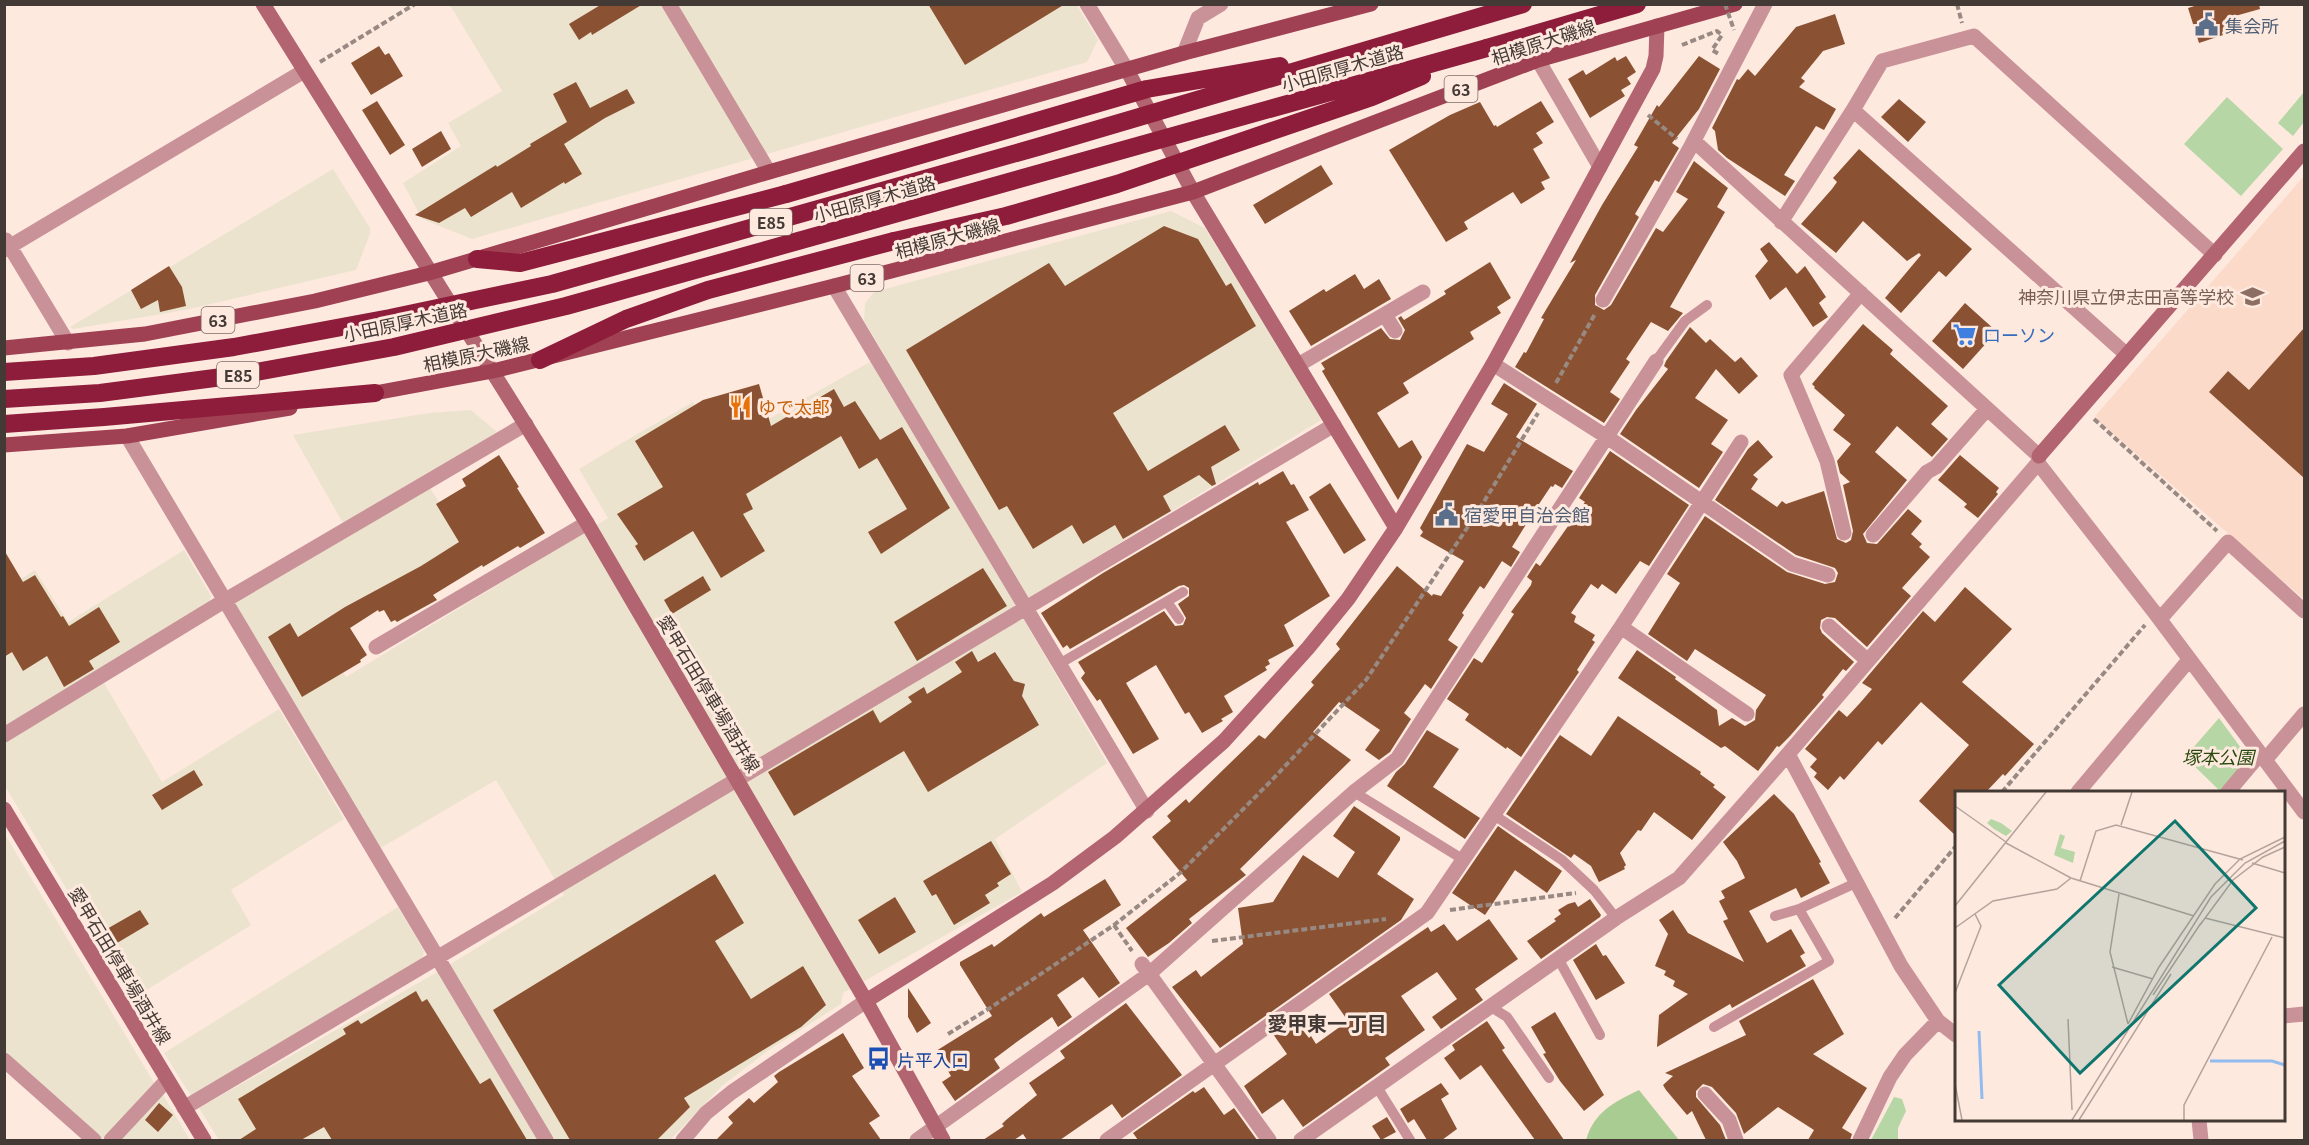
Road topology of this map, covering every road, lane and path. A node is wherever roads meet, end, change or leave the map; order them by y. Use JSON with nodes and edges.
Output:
{"nodes":[{"id":1,"x":263,"y":4,"type":"edge"},
{"id":2,"x":415,"y":4,"type":"edge"},
{"id":3,"x":669,"y":4,"type":"edge"},
{"id":4,"x":1087,"y":4,"type":"edge"},
{"id":5,"x":1221,"y":4,"type":"edge"},
{"id":6,"x":1371,"y":4,"type":"edge"},
{"id":7,"x":1523,"y":4,"type":"edge"},
{"id":8,"x":1637,"y":4,"type":"edge"},
{"id":9,"x":1725,"y":4,"type":"edge"},
{"id":10,"x":1735,"y":4,"type":"edge"},
{"id":11,"x":1765,"y":4,"type":"edge"},
{"id":12,"x":1657,"y":26,"type":"junction"},
{"id":13,"x":1729,"y":38,"type":"dead end"},
{"id":14,"x":1682,"y":45,"type":"dead end"},
{"id":15,"x":1724,"y":46,"type":"dead end"},
{"id":16,"x":1487,"y":48,"type":"junction"},
{"id":17,"x":1184,"y":53,"type":"junction"},
{"id":18,"x":1538,"y":60,"type":"junction"},
{"id":19,"x":1327,"y":62,"type":"junction"},
{"id":20,"x":1127,"y":70,"type":"junction"},
{"id":21,"x":304,"y":71,"type":"junction"},
{"id":22,"x":1634,"y":103,"type":"junction"},
{"id":23,"x":1853,"y":110,"type":"junction"},
{"id":24,"x":1692,"y":145,"type":"junction"},
{"id":25,"x":2304,"y":151,"type":"edge"},
{"id":26,"x":1600,"y":167,"type":"junction"},
{"id":27,"x":769,"y":171,"type":"junction"},
{"id":28,"x":1194,"y":192,"type":"junction"},
{"id":29,"x":1781,"y":222,"type":"junction"},
{"id":30,"x":6,"y":245,"type":"edge"},
{"id":31,"x":2215,"y":255,"type":"junction"},
{"id":32,"x":477,"y":259,"type":"junction"},
{"id":33,"x":429,"y":273,"type":"junction"},
{"id":34,"x":834,"y":286,"type":"junction"},
{"id":35,"x":1423,"y":292,"type":"dead end"},
{"id":36,"x":1861,"y":293,"type":"junction"},
{"id":37,"x":1603,"y":300,"type":"joint"},
{"id":38,"x":1707,"y":304,"type":"dead end"},
{"id":39,"x":1385,"y":315,"type":"junction"},
{"id":40,"x":1395,"y":330,"type":"dead end"},
{"id":41,"x":68,"y":343,"type":"junction"},
{"id":42,"x":4,"y":348,"type":"edge"},
{"id":43,"x":2127,"y":355,"type":"junction"},
{"id":44,"x":540,"y":360,"type":"junction"},
{"id":45,"x":1656,"y":361,"type":"joint"},
{"id":46,"x":1493,"y":364,"type":"junction"},
{"id":47,"x":1298,"y":365,"type":"junction"},
{"id":48,"x":493,"y":371,"type":"junction"},
{"id":49,"x":4,"y":372,"type":"edge"},
{"id":50,"x":375,"y":393,"type":"junction"},
{"id":51,"x":4,"y":399,"type":"edge"},
{"id":52,"x":1546,"y":399,"type":"junction"},
{"id":53,"x":2082,"y":407,"type":"junction"},
{"id":54,"x":1987,"y":409,"type":"junction"},
{"id":55,"x":4,"y":423,"type":"edge"},
{"id":56,"x":526,"y":424,"type":"junction"},
{"id":57,"x":1334,"y":425,"type":"junction"},
{"id":58,"x":127,"y":436,"type":"junction"},
{"id":59,"x":1607,"y":437,"type":"junction"},
{"id":60,"x":1741,"y":442,"type":"dead end"},
{"id":61,"x":4,"y":445,"type":"edge"},
{"id":62,"x":2038,"y":459,"type":"junction"},
{"id":63,"x":1702,"y":501,"type":"junction"},
{"id":64,"x":587,"y":523,"type":"junction"},
{"id":65,"x":1396,"y":528,"type":"junction"},
{"id":66,"x":1844,"y":533,"type":"dead end"},
{"id":67,"x":1873,"y":535,"type":"dead end"},
{"id":68,"x":2228,"y":542,"type":"junction"},
{"id":69,"x":1828,"y":575,"type":"dead end"},
{"id":70,"x":1184,"y":592,"type":"dead end"},
{"id":71,"x":224,"y":601,"type":"junction"},
{"id":72,"x":1167,"y":602,"type":"junction"},
{"id":73,"x":1026,"y":608,"type":"junction"},
{"id":74,"x":2304,"y":611,"type":"edge"},
{"id":75,"x":2158,"y":616,"type":"junction"},
{"id":76,"x":1179,"y":619,"type":"dead end"},
{"id":77,"x":1829,"y":626,"type":"dead end"},
{"id":78,"x":1621,"y":627,"type":"junction"},
{"id":79,"x":376,"y":647,"type":"dead end"},
{"id":80,"x":2189,"y":660,"type":"junction"},
{"id":81,"x":1868,"y":661,"type":"junction"},
{"id":82,"x":1059,"y":664,"type":"junction"},
{"id":83,"x":1747,"y":714,"type":"dead end"},
{"id":84,"x":2304,"y":714,"type":"edge"},
{"id":85,"x":4,"y":735,"type":"edge"},
{"id":86,"x":1788,"y":754,"type":"junction"},
{"id":87,"x":2263,"y":757,"type":"junction"},
{"id":88,"x":738,"y":778,"type":"junction"},
{"id":89,"x":2003,"y":791,"type":"edge"},
{"id":90,"x":2079,"y":791,"type":"edge"},
{"id":91,"x":2229,"y":791,"type":"edge"},
{"id":92,"x":1354,"y":792,"type":"junction"},
{"id":93,"x":4,"y":809,"type":"edge"},
{"id":94,"x":1147,"y":810,"type":"junction"},
{"id":95,"x":2304,"y":812,"type":"edge"},
{"id":96,"x":1494,"y":815,"type":"junction"},
{"id":97,"x":1955,"y":847,"type":"edge"},
{"id":98,"x":1464,"y":860,"type":"junction"},
{"id":99,"x":1858,"y":882,"type":"junction"},
{"id":100,"x":1799,"y":909,"type":"junction"},
{"id":101,"x":1775,"y":916,"type":"dead end"},
{"id":102,"x":1616,"y":918,"type":"junction"},
{"id":103,"x":1114,"y":925,"type":"junction"},
{"id":104,"x":1883,"y":932,"type":"junction"},
{"id":105,"x":437,"y":959,"type":"junction"},
{"id":106,"x":1559,"y":960,"type":"junction"},
{"id":107,"x":1146,"y":969,"type":"junction"},
{"id":108,"x":866,"y":1001,"type":"junction"},
{"id":109,"x":1491,"y":1007,"type":"junction"},
{"id":110,"x":2304,"y":1014,"type":"edge"},
{"id":111,"x":2285,"y":1016,"type":"edge"},
{"id":112,"x":1938,"y":1021,"type":"junction"},
{"id":113,"x":1714,"y":1027,"type":"dead end"},
{"id":114,"x":948,"y":1034,"type":"dead end"},
{"id":115,"x":1955,"y":1034,"type":"edge"},
{"id":116,"x":1600,"y":1035,"type":"dead end"},
{"id":117,"x":1216,"y":1065,"type":"junction"},
{"id":118,"x":8,"y":1070,"type":"edge"},
{"id":119,"x":1549,"y":1078,"type":"dead end"},
{"id":120,"x":167,"y":1080,"type":"junction"},
{"id":121,"x":1377,"y":1087,"type":"junction"},
{"id":122,"x":1705,"y":1094,"type":"dead end"},
{"id":123,"x":184,"y":1108,"type":"junction"},
{"id":124,"x":2199,"y":1121,"type":"edge"},
{"id":125,"x":939,"y":1134,"type":"edge"},
{"id":126,"x":94,"y":1140,"type":"edge"},
{"id":127,"x":111,"y":1140,"type":"edge"},
{"id":128,"x":204,"y":1140,"type":"edge"},
{"id":129,"x":546,"y":1140,"type":"edge"},
{"id":130,"x":683,"y":1140,"type":"edge"},
{"id":131,"x":917,"y":1140,"type":"edge"},
{"id":132,"x":1107,"y":1140,"type":"edge"},
{"id":133,"x":1269,"y":1140,"type":"edge"},
{"id":134,"x":1301,"y":1140,"type":"edge"},
{"id":135,"x":1410,"y":1140,"type":"edge"},
{"id":136,"x":1736,"y":1140,"type":"edge"},
{"id":137,"x":1860,"y":1140,"type":"edge"},
{"id":138,"x":2201,"y":1140,"type":"edge"}],
"edges":[{"from":1,"to":21,"type":"street","name":"愛甲石田停車場酒井線"},
{"from":2,"to":21,"type":"path"},
{"from":3,"to":27,"type":"street"},
{"from":4,"to":20,"type":"street"},
{"from":5,"to":17,"type":"street"},
{"from":6,"to":17,"type":"main road","number":"63"},
{"from":7,"to":19,"type":"highway","name":"小田原厚木道路","number":"E85","bridge":true},
{"from":8,"to":16,"type":"highway","name":"小田原厚木道路","number":"E85"},
{"from":9,"to":13,"type":"path","bridge":true},
{"from":10,"to":12,"type":"main road","name":"相模原大磯線","number":"63"},
{"from":11,"to":24,"type":"street"},
{"from":12,"to":18,"type":"main road","name":"相模原大磯線","number":"63"},
{"from":12,"to":22,"type":"street"},
{"from":14,"to":15,"type":"path"},
{"from":16,"to":44,"type":"highway","bridge":true},
{"from":16,"to":51,"type":"highway","name":"小田原厚木道路","number":"E85","bridge":true},
{"from":17,"to":20,"type":"main road","number":"63"},
{"from":18,"to":26,"type":"street"},
{"from":18,"to":28,"type":"main road","name":"相模原大磯線","number":"63"},
{"from":19,"to":32,"type":"highway","bridge":true},
{"from":19,"to":49,"type":"highway","name":"小田原厚木道路","number":"E85","bridge":true},
{"from":20,"to":27,"type":"main road","number":"63"},
{"from":20,"to":28,"type":"street"},
{"from":21,"to":30,"type":"street"},
{"from":21,"to":33,"type":"street","name":"愛甲石田停車場酒井線"},
{"from":22,"to":24,"type":"path"},
{"from":22,"to":26,"type":"street"},
{"from":23,"to":29,"type":"street"},
{"from":23,"to":31,"type":"street"},
{"from":23,"to":43,"type":"street"},
{"from":24,"to":29,"type":"street"},
{"from":24,"to":37,"type":"street"},
{"from":25,"to":31,"type":"street"},
{"from":26,"to":46,"type":"street"},
{"from":27,"to":32,"type":"main road","number":"63"},
{"from":28,"to":34,"type":"main road","name":"相模原大磯線","number":"63"},
{"from":28,"to":47,"type":"street"},
{"from":29,"to":36,"type":"street"},
{"from":30,"to":41,"type":"street"},
{"from":31,"to":43,"type":"street"},
{"from":32,"to":33,"type":"main road","number":"63"},
{"from":33,"to":41,"type":"main road","number":"63"},
{"from":33,"to":48,"type":"street","name":"愛甲石田停車場酒井線"},
{"from":34,"to":44,"type":"main road","name":"相模原大磯線","number":"63"},
{"from":34,"to":73,"type":"street"},
{"from":35,"to":39,"type":"street"},
{"from":36,"to":54,"type":"street"},
{"from":36,"to":66,"type":"street"},
{"from":37,"to":52,"type":"path"},
{"from":38,"to":45,"type":"lane"},
{"from":39,"to":40,"type":"street"},
{"from":39,"to":47,"type":"street"},
{"from":41,"to":42,"type":"main road","number":"63"},
{"from":43,"to":53,"type":"street"},
{"from":44,"to":48,"type":"main road","name":"相模原大磯線","number":"63"},
{"from":45,"to":59,"type":"street"},
{"from":46,"to":52,"type":"street"},
{"from":46,"to":65,"type":"street"},
{"from":47,"to":57,"type":"street"},
{"from":48,"to":50,"type":"main road","name":"相模原大磯線","number":"63"},
{"from":48,"to":56,"type":"street","name":"愛甲石田停車場酒井線"},
{"from":50,"to":55,"type":"highway"},
{"from":50,"to":58,"type":"main road","name":"相模原大磯線","number":"63"},
{"from":52,"to":59,"type":"street"},
{"from":52,"to":103,"type":"path"},
{"from":53,"to":62,"type":"street"},
{"from":53,"to":68,"type":"path"},
{"from":54,"to":62,"type":"street"},
{"from":54,"to":67,"type":"street"},
{"from":56,"to":64,"type":"street","name":"愛甲石田停車場酒井線"},
{"from":56,"to":71,"type":"street"},
{"from":57,"to":65,"type":"street"},
{"from":57,"to":73,"type":"street"},
{"from":58,"to":61,"type":"main road","name":"相模原大磯線","number":"63"},
{"from":58,"to":71,"type":"street"},
{"from":59,"to":63,"type":"street"},
{"from":59,"to":92,"type":"street"},
{"from":60,"to":63,"type":"street"},
{"from":62,"to":75,"type":"street"},
{"from":62,"to":81,"type":"street"},
{"from":63,"to":69,"type":"street"},
{"from":63,"to":78,"type":"street"},
{"from":64,"to":79,"type":"street"},
{"from":64,"to":88,"type":"street","name":"愛甲石田停車場酒井線"},
{"from":65,"to":94,"type":"street"},
{"from":68,"to":74,"type":"street"},
{"from":68,"to":75,"type":"street"},
{"from":70,"to":72,"type":"lane"},
{"from":71,"to":85,"type":"street"},
{"from":71,"to":105,"type":"street"},
{"from":72,"to":76,"type":"lane"},
{"from":72,"to":82,"type":"lane"},
{"from":73,"to":82,"type":"street"},
{"from":73,"to":88,"type":"street"},
{"from":75,"to":80,"type":"street"},
{"from":75,"to":89,"type":"path"},
{"from":77,"to":81,"type":"street"},
{"from":78,"to":83,"type":"street"},
{"from":78,"to":96,"type":"street"},
{"from":80,"to":87,"type":"street"},
{"from":80,"to":90,"type":"street"},
{"from":81,"to":86,"type":"street"},
{"from":82,"to":94,"type":"street"},
{"from":84,"to":87,"type":"street"},
{"from":86,"to":99,"type":"street"},
{"from":86,"to":102,"type":"street"},
{"from":87,"to":91,"type":"street"},
{"from":87,"to":95,"type":"street"},
{"from":88,"to":105,"type":"street"},
{"from":88,"to":108,"type":"street","name":"愛甲石田停車場酒井線"},
{"from":92,"to":98,"type":"lane"},
{"from":92,"to":107,"type":"street"},
{"from":93,"to":120,"type":"street","name":"愛甲石田停車場酒井線"},
{"from":94,"to":108,"type":"street"},
{"from":96,"to":98,"type":"street"},
{"from":96,"to":102,"type":"lane"},
{"from":97,"to":104,"type":"path"},
{"from":98,"to":117,"type":"street"},
{"from":99,"to":100,"type":"lane"},
{"from":99,"to":104,"type":"street"},
{"from":100,"to":101,"type":"lane"},
{"from":100,"to":113,"type":"lane"},
{"from":102,"to":106,"type":"street"},
{"from":103,"to":107,"type":"path"},
{"from":103,"to":114,"type":"path"},
{"from":104,"to":112,"type":"street"},
{"from":105,"to":123,"type":"street"},
{"from":105,"to":129,"type":"street"},
{"from":106,"to":109,"type":"street"},
{"from":106,"to":116,"type":"lane"},
{"from":107,"to":117,"type":"street"},
{"from":107,"to":125,"type":"street"},
{"from":108,"to":125,"type":"street","name":"愛甲石田停車場酒井線"},
{"from":108,"to":130,"type":"street"},
{"from":109,"to":119,"type":"lane"},
{"from":109,"to":121,"type":"street"},
{"from":110,"to":111,"type":"street"},
{"from":112,"to":115,"type":"street"},
{"from":112,"to":137,"type":"street"},
{"from":117,"to":132,"type":"street"},
{"from":117,"to":133,"type":"street"},
{"from":118,"to":126,"type":"street"},
{"from":120,"to":123,"type":"street","name":"愛甲石田停車場酒井線"},
{"from":120,"to":127,"type":"street"},
{"from":121,"to":134,"type":"street"},
{"from":121,"to":135,"type":"lane"},
{"from":122,"to":136,"type":"street"},
{"from":123,"to":128,"type":"street","name":"愛甲石田停車場酒井線"},
{"from":124,"to":138,"type":"street"},
{"from":125,"to":131,"type":"street"}]}
